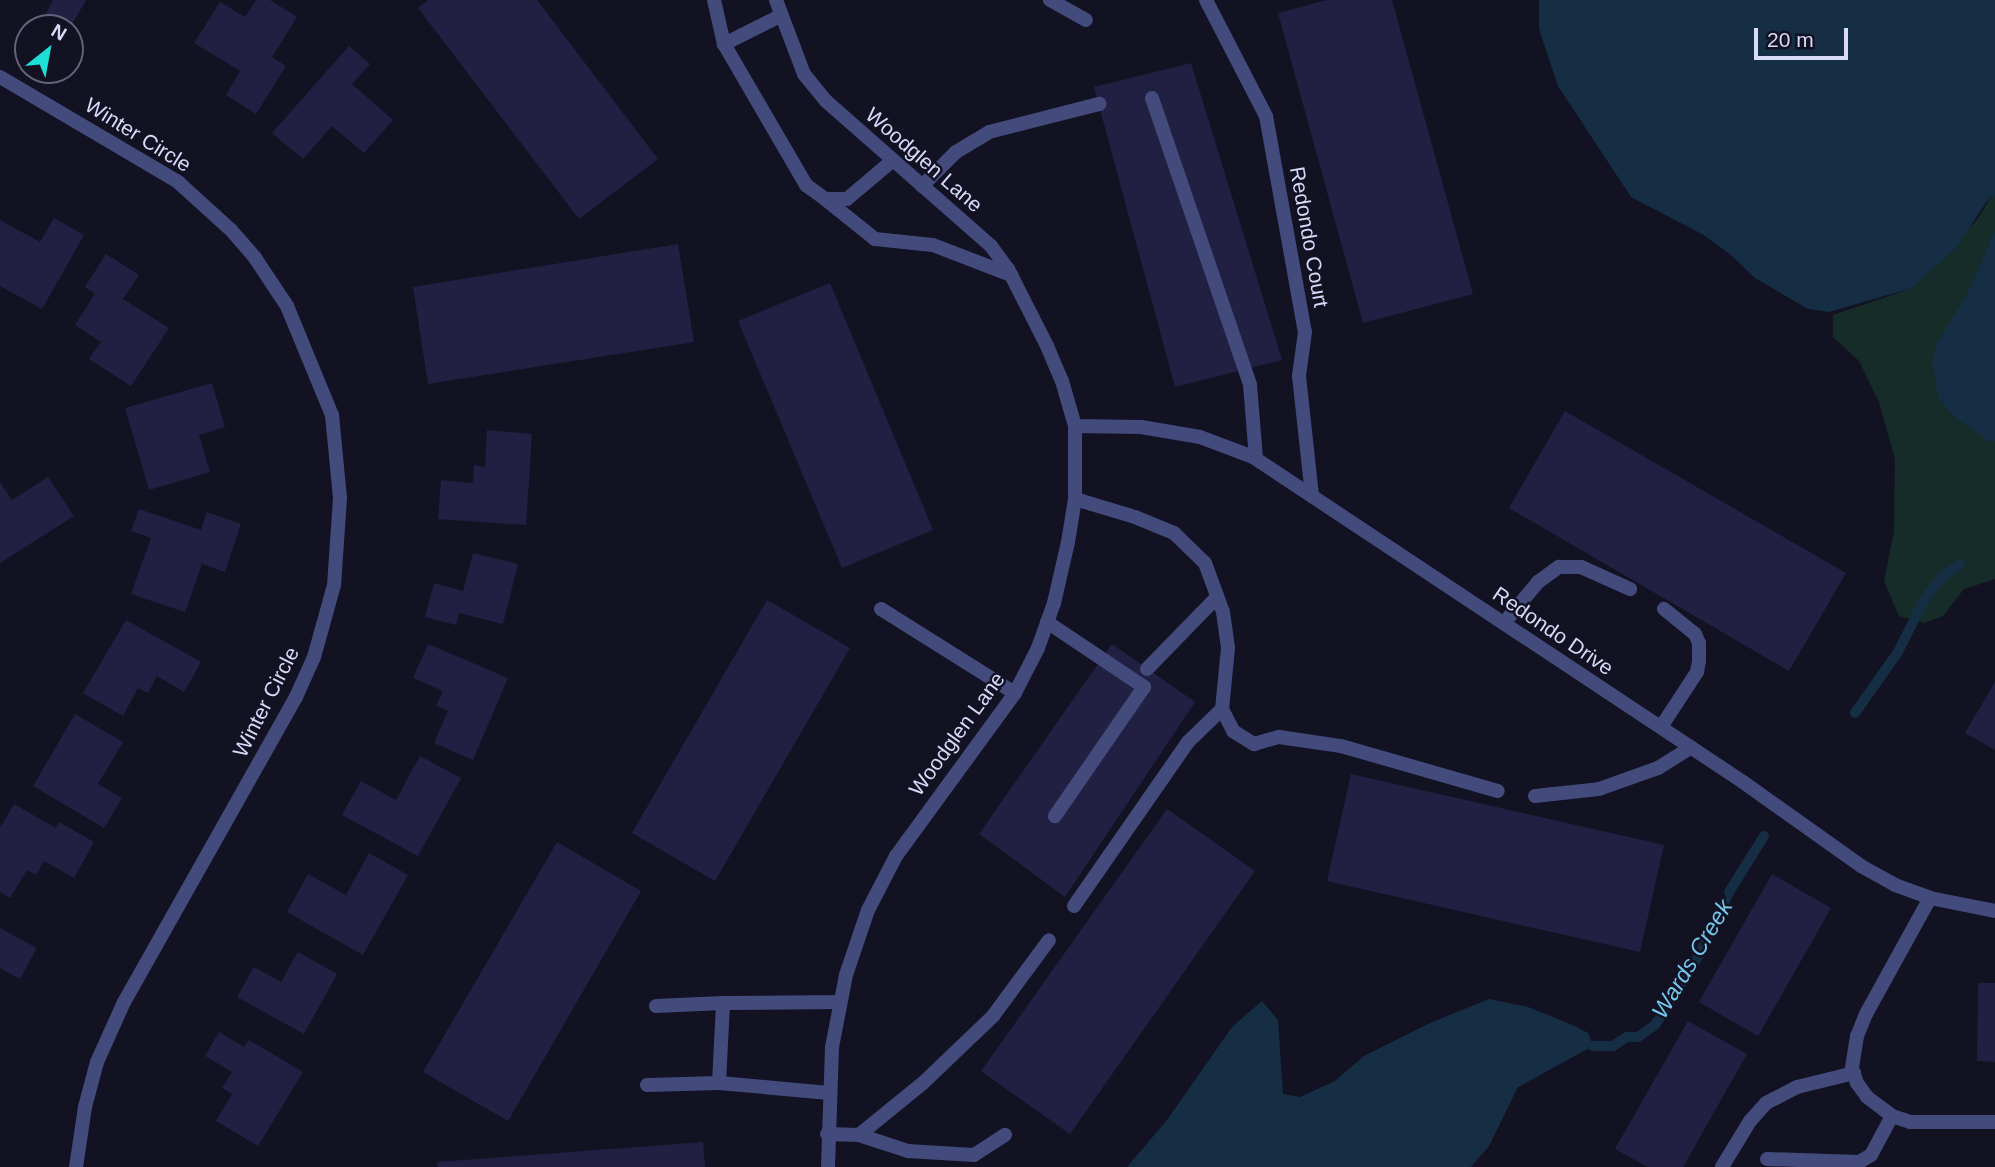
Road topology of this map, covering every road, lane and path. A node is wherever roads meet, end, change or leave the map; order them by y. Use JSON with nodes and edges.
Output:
{"nodes":[{"id":1,"x":713,"y":0,"type":"edge"},
{"id":2,"x":776,"y":0,"type":"edge"},
{"id":3,"x":1049,"y":0,"type":"edge"},
{"id":4,"x":1206,"y":0,"type":"edge"},
{"id":5,"x":780,"y":16,"type":"junction"},
{"id":6,"x":1086,"y":20,"type":"dead end"},
{"id":7,"x":724,"y":44,"type":"junction"},
{"id":8,"x":0,"y":77,"type":"edge"},
{"id":9,"x":1152,"y":98,"type":"dead end"},
{"id":10,"x":1099,"y":104,"type":"dead end"},
{"id":11,"x":892,"y":161,"type":"junction"},
{"id":12,"x":922,"y":186,"type":"junction"},
{"id":13,"x":825,"y":199,"type":"junction"},
{"id":14,"x":1012,"y":275,"type":"junction"},
{"id":15,"x":1074,"y":426,"type":"junction"},
{"id":16,"x":1256,"y":458,"type":"junction"},
{"id":17,"x":1312,"y":496,"type":"junction"},
{"id":18,"x":1075,"y":499,"type":"junction"},
{"id":19,"x":1630,"y":589,"type":"dead end"},
{"id":20,"x":1217,"y":597,"type":"junction"},
{"id":21,"x":881,"y":609,"type":"dead end"},
{"id":22,"x":1664,"y":609,"type":"dead end"},
{"id":23,"x":1047,"y":622,"type":"junction"},
{"id":24,"x":1504,"y":623,"type":"junction"},
{"id":25,"x":1147,"y":669,"type":"dead end"},
{"id":26,"x":1015,"y":693,"type":"junction"},
{"id":27,"x":1222,"y":709,"type":"junction"},
{"id":28,"x":1661,"y":727,"type":"junction"},
{"id":29,"x":1691,"y":747,"type":"junction"},
{"id":30,"x":1498,"y":790,"type":"dead end"},
{"id":31,"x":1535,"y":796,"type":"dead end"},
{"id":32,"x":1055,"y":816,"type":"dead end"},
{"id":33,"x":1930,"y":898,"type":"junction"},
{"id":34,"x":1074,"y":906,"type":"dead end"},
{"id":35,"x":1995,"y":911,"type":"edge"},
{"id":36,"x":1049,"y":940,"type":"dead end"},
{"id":37,"x":840,"y":1002,"type":"junction"},
{"id":38,"x":723,"y":1003,"type":"junction"},
{"id":39,"x":656,"y":1006,"type":"dead end"},
{"id":40,"x":1854,"y":1073,"type":"junction"},
{"id":41,"x":719,"y":1083,"type":"junction"},
{"id":42,"x":647,"y":1085,"type":"dead end"},
{"id":43,"x":829,"y":1093,"type":"junction"},
{"id":44,"x":1892,"y":1116,"type":"junction"},
{"id":45,"x":1995,"y":1122,"type":"edge"},
{"id":46,"x":827,"y":1134,"type":"junction"},
{"id":47,"x":859,"y":1135,"type":"junction"},
{"id":48,"x":1005,"y":1135,"type":"dead end"},
{"id":49,"x":1767,"y":1159,"type":"dead end"},
{"id":50,"x":76,"y":1167,"type":"edge"},
{"id":51,"x":828,"y":1167,"type":"edge"},
{"id":52,"x":1722,"y":1167,"type":"edge"}],
"edges":[{"from":1,"to":7,"type":"street"},
{"from":2,"to":5,"type":"street","name":"Woodglen Lane"},
{"from":3,"to":6,"type":"street"},
{"from":4,"to":17,"type":"street","name":"Redondo Court"},
{"from":5,"to":7,"type":"street"},
{"from":5,"to":11,"type":"street","name":"Woodglen Lane"},
{"from":7,"to":13,"type":"street"},
{"from":8,"to":50,"type":"street","name":"Winter Circle"},
{"from":9,"to":16,"type":"street"},
{"from":10,"to":12,"type":"street"},
{"from":11,"to":12,"type":"street","name":"Woodglen Lane"},
{"from":11,"to":13,"type":"street"},
{"from":12,"to":14,"type":"street","name":"Woodglen Lane"},
{"from":13,"to":14,"type":"street"},
{"from":14,"to":15,"type":"street","name":"Woodglen Lane"},
{"from":15,"to":16,"type":"street","name":"Redondo Drive"},
{"from":15,"to":18,"type":"street","name":"Woodglen Lane"},
{"from":16,"to":17,"type":"street","name":"Redondo Drive"},
{"from":17,"to":24,"type":"street","name":"Redondo Drive"},
{"from":18,"to":20,"type":"street"},
{"from":18,"to":23,"type":"street","name":"Woodglen Lane"},
{"from":19,"to":24,"type":"street"},
{"from":20,"to":25,"type":"street"},
{"from":20,"to":27,"type":"street"},
{"from":21,"to":26,"type":"street"},
{"from":22,"to":28,"type":"street"},
{"from":23,"to":26,"type":"street","name":"Woodglen Lane"},
{"from":23,"to":32,"type":"street"},
{"from":24,"to":28,"type":"street","name":"Redondo Drive"},
{"from":26,"to":37,"type":"street","name":"Woodglen Lane"},
{"from":27,"to":30,"type":"street"},
{"from":27,"to":34,"type":"street"},
{"from":28,"to":29,"type":"street","name":"Redondo Drive"},
{"from":29,"to":31,"type":"street"},
{"from":29,"to":33,"type":"street","name":"Redondo Drive"},
{"from":33,"to":35,"type":"street","name":"Redondo Drive"},
{"from":33,"to":40,"type":"street"},
{"from":36,"to":47,"type":"street"},
{"from":37,"to":38,"type":"street"},
{"from":37,"to":43,"type":"street","name":"Woodglen Lane"},
{"from":38,"to":39,"type":"street"},
{"from":38,"to":41,"type":"street"},
{"from":40,"to":44,"type":"street"},
{"from":40,"to":52,"type":"street"},
{"from":41,"to":42,"type":"street"},
{"from":41,"to":43,"type":"street"},
{"from":43,"to":46,"type":"street","name":"Woodglen Lane"},
{"from":44,"to":45,"type":"street"},
{"from":44,"to":49,"type":"street"},
{"from":46,"to":47,"type":"street"},
{"from":46,"to":51,"type":"street","name":"Woodglen Lane"},
{"from":47,"to":48,"type":"street"}]}
